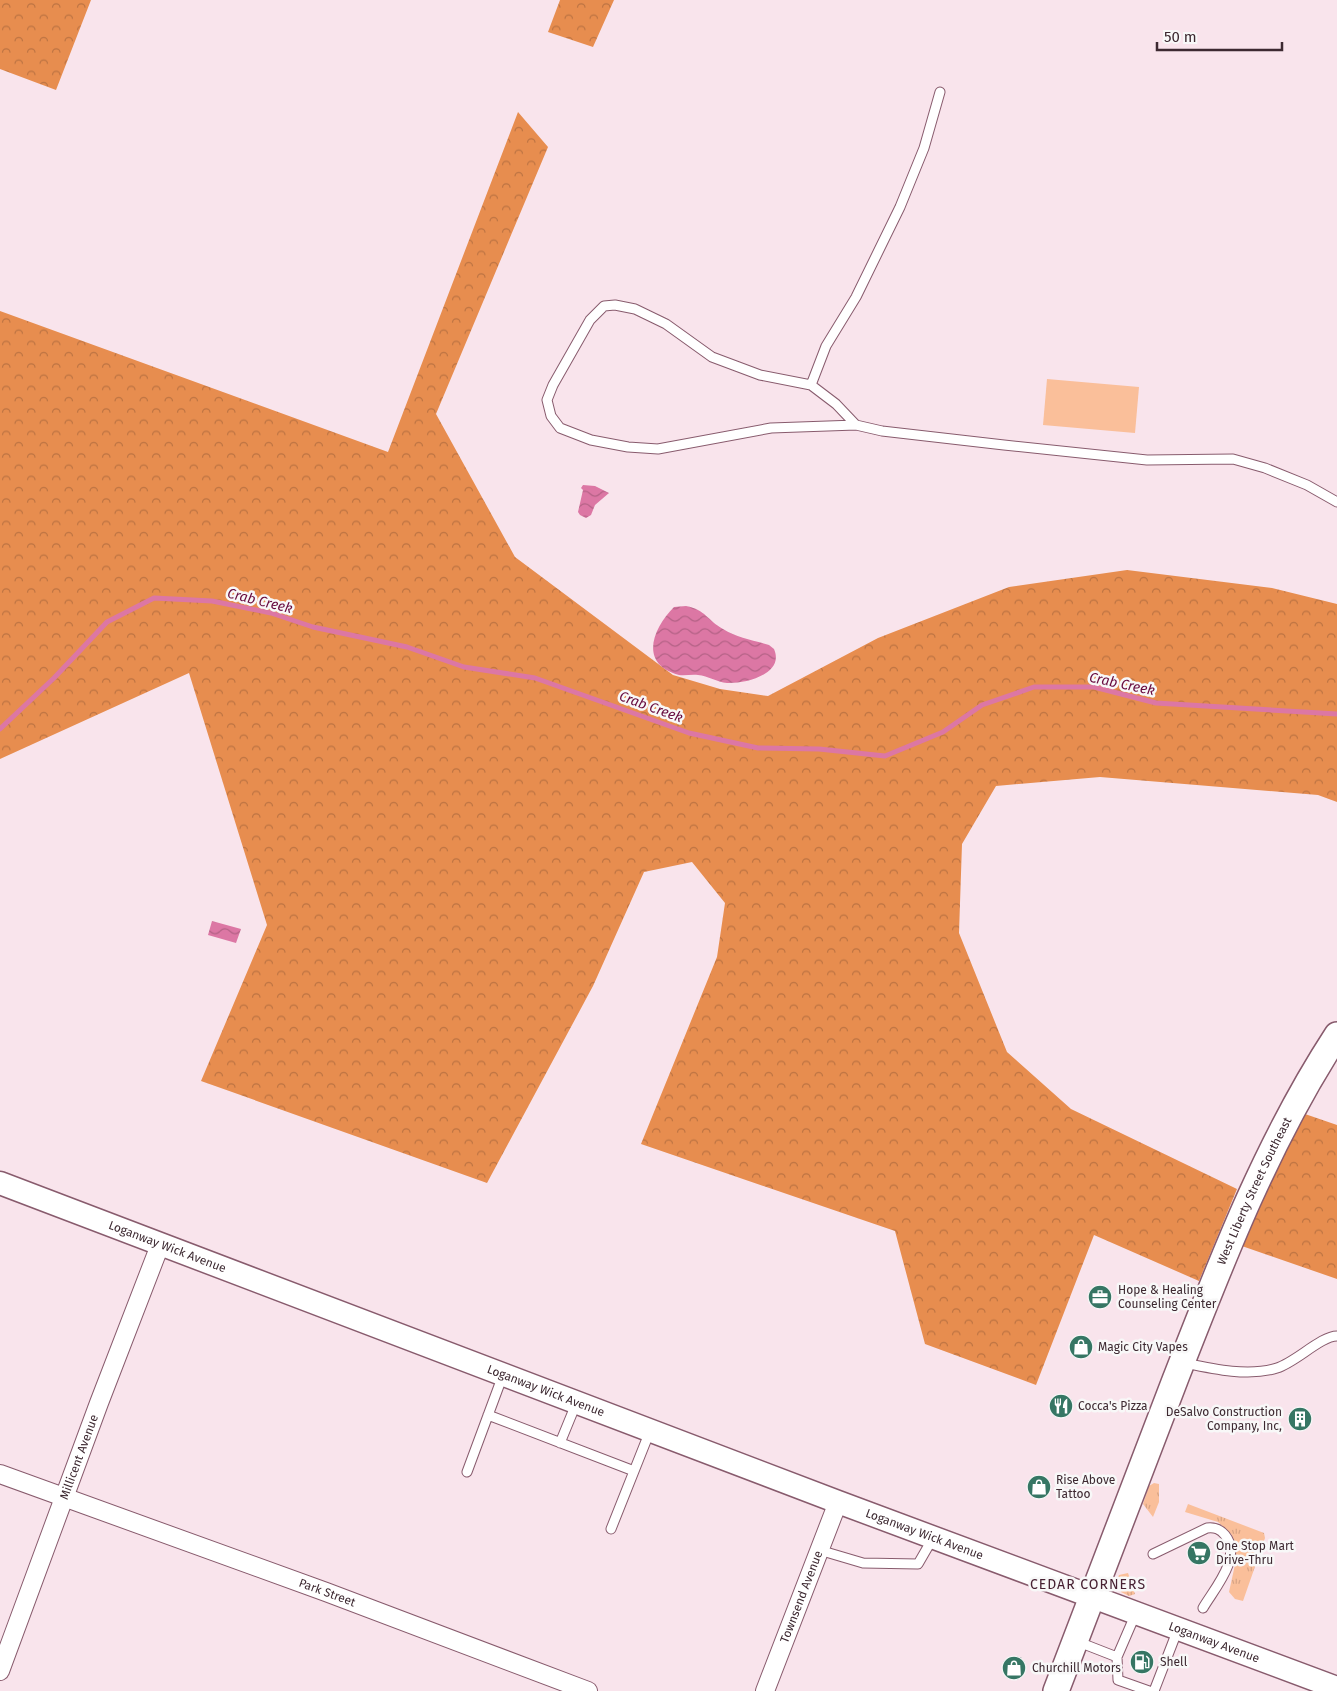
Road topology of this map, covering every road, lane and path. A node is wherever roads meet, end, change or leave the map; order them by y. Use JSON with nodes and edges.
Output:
{"nodes":[{"id":1,"x":940,"y":92,"type":"dead end"},
{"id":2,"x":811,"y":385,"type":"junction"},
{"id":3,"x":856,"y":425,"type":"junction"},
{"id":4,"x":1337,"y":502,"type":"edge"},
{"id":5,"x":1337,"y":1035,"type":"edge"},
{"id":6,"x":0,"y":1183,"type":"edge"},
{"id":7,"x":160,"y":1245,"type":"junction"},
{"id":8,"x":1337,"y":1336,"type":"edge"},
{"id":9,"x":1182,"y":1362,"type":"junction"},
{"id":10,"x":503,"y":1375,"type":"junction"},
{"id":11,"x":576,"y":1403,"type":"junction"},
{"id":12,"x":488,"y":1415,"type":"junction"},
{"id":13,"x":650,"y":1431,"type":"junction"},
{"id":14,"x":560,"y":1443,"type":"junction"},
{"id":15,"x":634,"y":1471,"type":"junction"},
{"id":16,"x":467,"y":1472,"type":"dead end"},
{"id":17,"x":0,"y":1474,"type":"edge"},
{"id":18,"x":64,"y":1497,"type":"junction"},
{"id":19,"x":838,"y":1502,"type":"junction"},
{"id":20,"x":612,"y":1529,"type":"dead end"},
{"id":21,"x":933,"y":1538,"type":"junction"},
{"id":22,"x":819,"y":1550,"type":"junction"},
{"id":23,"x":1153,"y":1554,"type":"dead end"},
{"id":24,"x":1092,"y":1596,"type":"junction"},
{"id":25,"x":1203,"y":1608,"type":"dead end"},
{"id":26,"x":1136,"y":1613,"type":"junction"},
{"id":27,"x":1178,"y":1629,"type":"junction"},
{"id":28,"x":1076,"y":1641,"type":"junction"},
{"id":29,"x":1117,"y":1657,"type":"junction"},
{"id":30,"x":0,"y":1671,"type":"edge"},
{"id":31,"x":1337,"y":1688,"type":"edge"},
{"id":32,"x":588,"y":1691,"type":"edge"},
{"id":33,"x":765,"y":1691,"type":"edge"},
{"id":34,"x":1056,"y":1691,"type":"edge"},
{"id":35,"x":1149,"y":1691,"type":"edge"},
{"id":36,"x":1154,"y":1691,"type":"edge"}],
"edges":[{"from":1,"to":2,"type":"lane"},
{"from":2,"to":3,"type":"lane"},
{"from":2,"to":3,"type":"lane"},
{"from":3,"to":4,"type":"lane"},
{"from":5,"to":9,"type":"main road","name":"West Liberty Street Southeast"},
{"from":6,"to":7,"type":"street","name":"Loganway Wick Avenue"},
{"from":7,"to":10,"type":"street","name":"Loganway Wick Avenue"},
{"from":7,"to":18,"type":"street","name":"Millicent Avenue"},
{"from":8,"to":9,"type":"lane"},
{"from":9,"to":24,"type":"main road","name":"West Liberty Street Southeast"},
{"from":10,"to":11,"type":"street","name":"Loganway Wick Avenue"},
{"from":10,"to":12,"type":"lane"},
{"from":11,"to":13,"type":"street","name":"Loganway Wick Avenue"},
{"from":11,"to":14,"type":"lane"},
{"from":12,"to":14,"type":"lane"},
{"from":12,"to":16,"type":"lane"},
{"from":13,"to":15,"type":"lane"},
{"from":13,"to":19,"type":"street","name":"Loganway Wick Avenue"},
{"from":14,"to":15,"type":"lane"},
{"from":15,"to":20,"type":"lane"},
{"from":17,"to":18,"type":"street","name":"Park Street"},
{"from":18,"to":30,"type":"street","name":"Millicent Avenue"},
{"from":18,"to":32,"type":"street","name":"Park Street"},
{"from":19,"to":21,"type":"street","name":"Loganway Wick Avenue"},
{"from":19,"to":22,"type":"street","name":"Townsend Avenue"},
{"from":21,"to":22,"type":"lane"},
{"from":21,"to":24,"type":"street","name":"Loganway Wick Avenue"},
{"from":22,"to":33,"type":"street","name":"Townsend Avenue"},
{"from":23,"to":25,"type":"lane"},
{"from":24,"to":26,"type":"street","name":"Loganway Avenue"},
{"from":24,"to":28,"type":"main road","name":"West Liberty Street Southeast"},
{"from":26,"to":27,"type":"street","name":"Loganway Avenue"},
{"from":26,"to":29,"type":"lane"},
{"from":27,"to":31,"type":"street","name":"Loganway Avenue"},
{"from":27,"to":36,"type":"lane"},
{"from":28,"to":29,"type":"lane"},
{"from":28,"to":34,"type":"main road","name":"West Liberty Street Southeast"},
{"from":29,"to":35,"type":"lane"}]}
